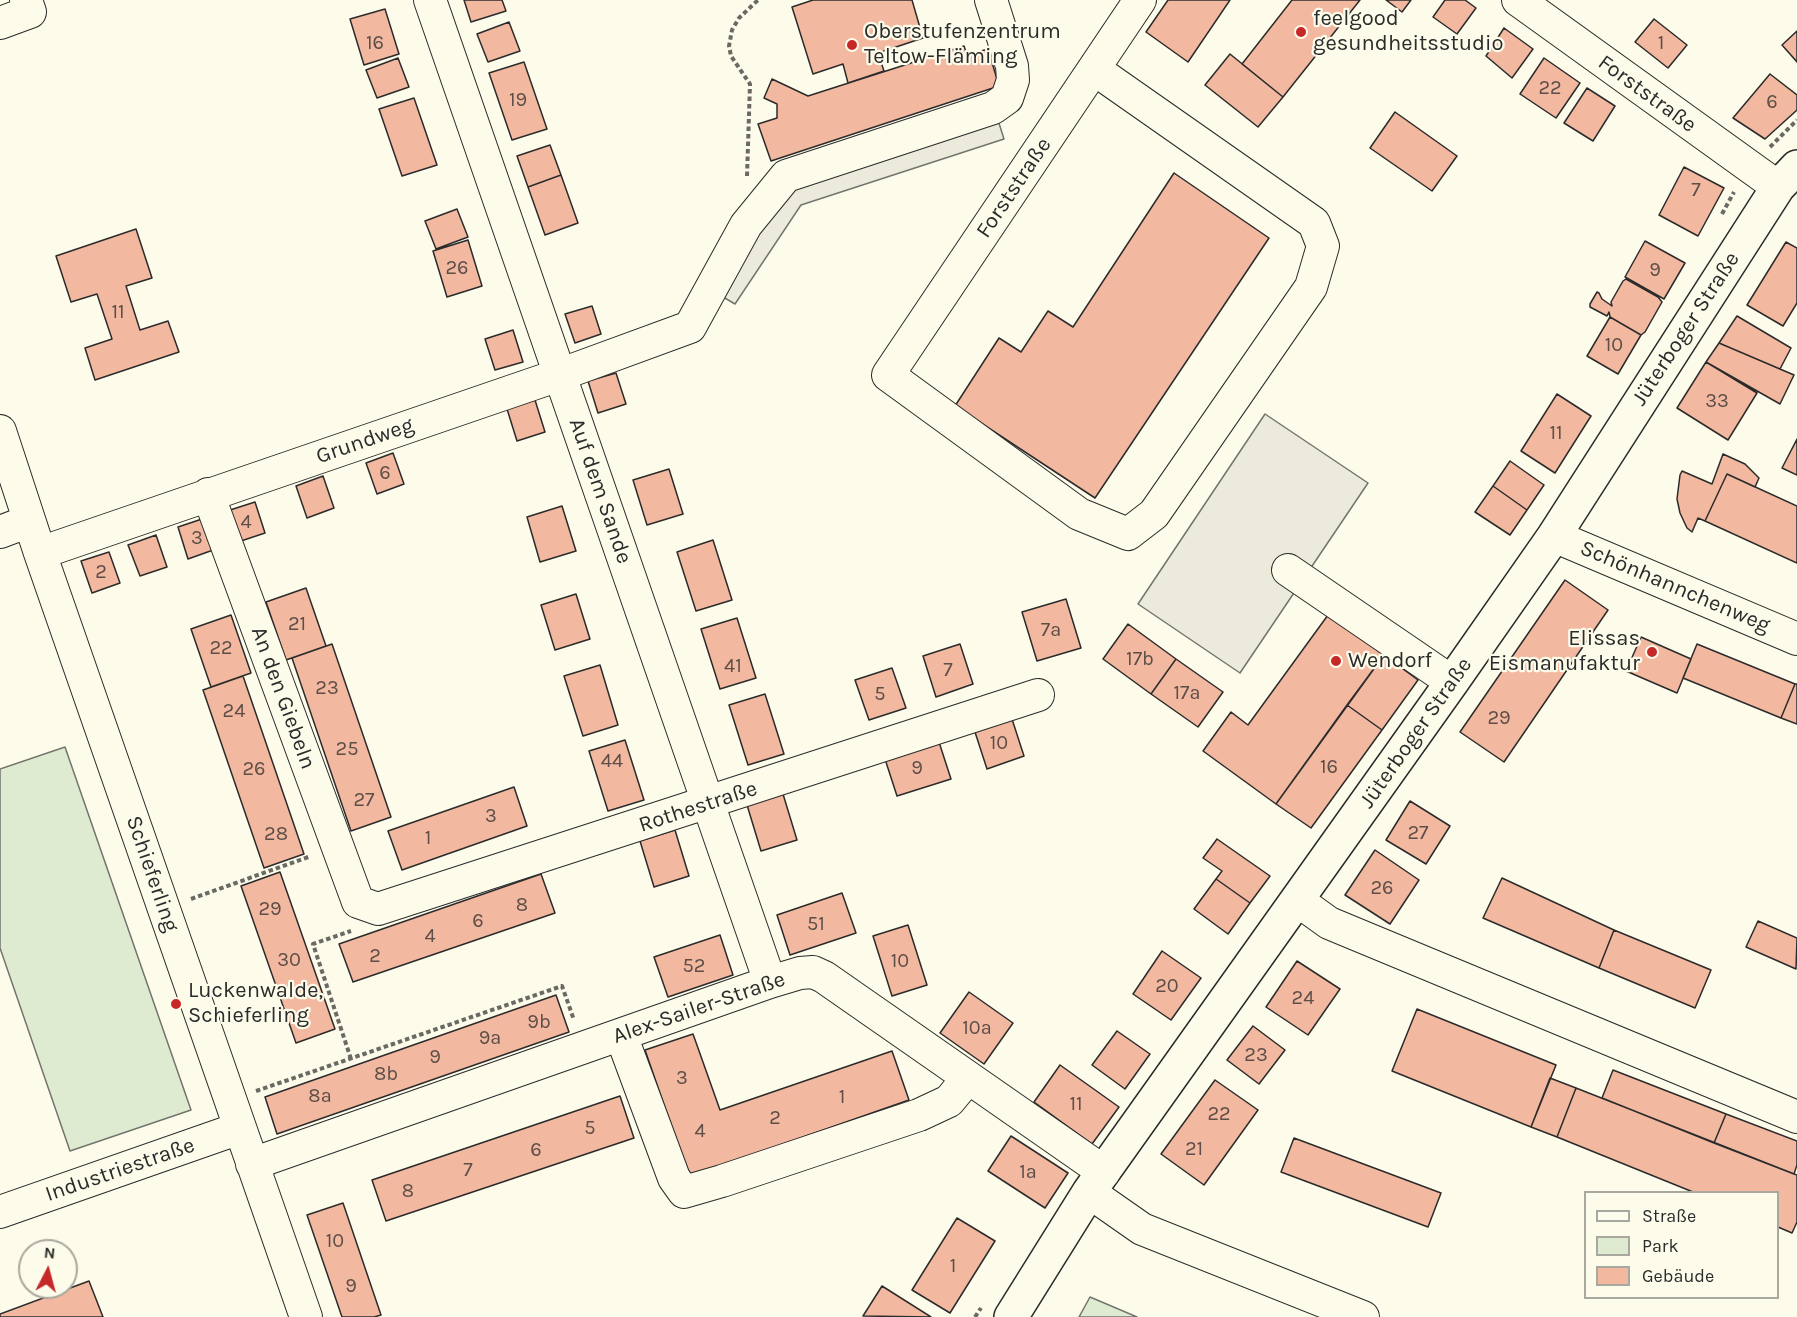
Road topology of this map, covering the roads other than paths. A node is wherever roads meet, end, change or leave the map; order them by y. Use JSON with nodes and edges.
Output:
{"nodes":[{"id":1,"x":430,"y":0,"type":"edge"},
{"id":2,"x":991,"y":0,"type":"edge"},
{"id":3,"x":1140,"y":0,"type":"edge"},
{"id":4,"x":1518,"y":0,"type":"edge"},
{"id":5,"x":28,"y":6,"type":"edge"},
{"id":6,"x":0,"y":23,"type":"edge"},
{"id":7,"x":1094,"y":69,"type":"junction"},
{"id":8,"x":1787,"y":177,"type":"edge"},
{"id":9,"x":559,"y":375,"type":"junction"},
{"id":10,"x":0,"y":431,"type":"edge"},
{"id":11,"x":208,"y":494,"type":"junction"},
{"id":12,"x":29,"y":521,"type":"junction"},
{"id":13,"x":0,"y":532,"type":"edge"},
{"id":14,"x":1554,"y":536,"type":"junction"},
{"id":15,"x":40,"y":553,"type":"junction"},
{"id":16,"x":1288,"y":570,"type":"dead end"},
{"id":17,"x":1797,"y":639,"type":"edge"},
{"id":18,"x":1452,"y":682,"type":"junction"},
{"id":19,"x":1038,"y":695,"type":"dead end"},
{"id":20,"x":708,"y":804,"type":"junction"},
{"id":21,"x":1298,"y":900,"type":"junction"},
{"id":22,"x":363,"y":904,"type":"joint"},
{"id":23,"x":770,"y":982,"type":"junction"},
{"id":24,"x":621,"y":1035,"type":"junction"},
{"id":25,"x":968,"y":1078,"type":"junction"},
{"id":26,"x":235,"y":1114,"type":"junction"},
{"id":27,"x":1797,"y":1117,"type":"edge"},
{"id":28,"x":252,"y":1164,"type":"junction"},
{"id":29,"x":1096,"y":1182,"type":"junction"},
{"id":30,"x":0,"y":1212,"type":"edge"},
{"id":31,"x":306,"y":1317,"type":"edge"},
{"id":32,"x":1011,"y":1317,"type":"edge"},
{"id":33,"x":1363,"y":1317,"type":"edge"}],
"edges":[{"from":1,"to":9,"type":"street","name":"Auf dem Sande"},
{"from":2,"to":9,"type":"street","name":"Grundweg"},
{"from":3,"to":7,"type":"street","name":"Forststraße"},
{"from":4,"to":8,"type":"street","name":"Forststraße"},
{"from":5,"to":6,"type":"street"},
{"from":7,"to":7,"type":"street","name":"Forststraße"},
{"from":8,"to":14,"type":"main road","name":"Jüterboger Straße"},
{"from":9,"to":11,"type":"street","name":"Grundweg"},
{"from":9,"to":20,"type":"street","name":"Auf dem Sande"},
{"from":10,"to":12,"type":"street","name":"Schieferling"},
{"from":11,"to":15,"type":"street","name":"Grundweg"},
{"from":11,"to":22,"type":"street","name":"An den Giebeln"},
{"from":12,"to":13,"type":"street"},
{"from":12,"to":15,"type":"street","name":"Schieferling"},
{"from":14,"to":17,"type":"street","name":"Schönhannchenweg"},
{"from":14,"to":18,"type":"main road","name":"Jüterboger Straße"},
{"from":15,"to":26,"type":"street","name":"Schieferling"},
{"from":16,"to":18,"type":"street"},
{"from":18,"to":21,"type":"main road","name":"Jüterboger Straße"},
{"from":19,"to":20,"type":"street","name":"Rothestraße"},
{"from":20,"to":22,"type":"street","name":"Rothestraße"},
{"from":20,"to":23,"type":"street","name":"Auf dem Sande"},
{"from":21,"to":27,"type":"street"},
{"from":21,"to":29,"type":"main road","name":"Jüterboger Straße"},
{"from":23,"to":24,"type":"street","name":"Alex-Sailer-Straße"},
{"from":23,"to":25,"type":"street","name":"Alex-Sailer-Straße"},
{"from":24,"to":25,"type":"street"},
{"from":24,"to":28,"type":"street","name":"Alex-Sailer-Straße"},
{"from":25,"to":29,"type":"street","name":"Alex-Sailer-Straße"},
{"from":26,"to":28,"type":"street","name":"Schieferling"},
{"from":26,"to":30,"type":"street","name":"Industriestraße"},
{"from":28,"to":31,"type":"street","name":"Schieferling"},
{"from":29,"to":32,"type":"main road","name":"Jüterboger Straße"},
{"from":29,"to":33,"type":"street","name":"Alex-Sailer-Straße"}]}
